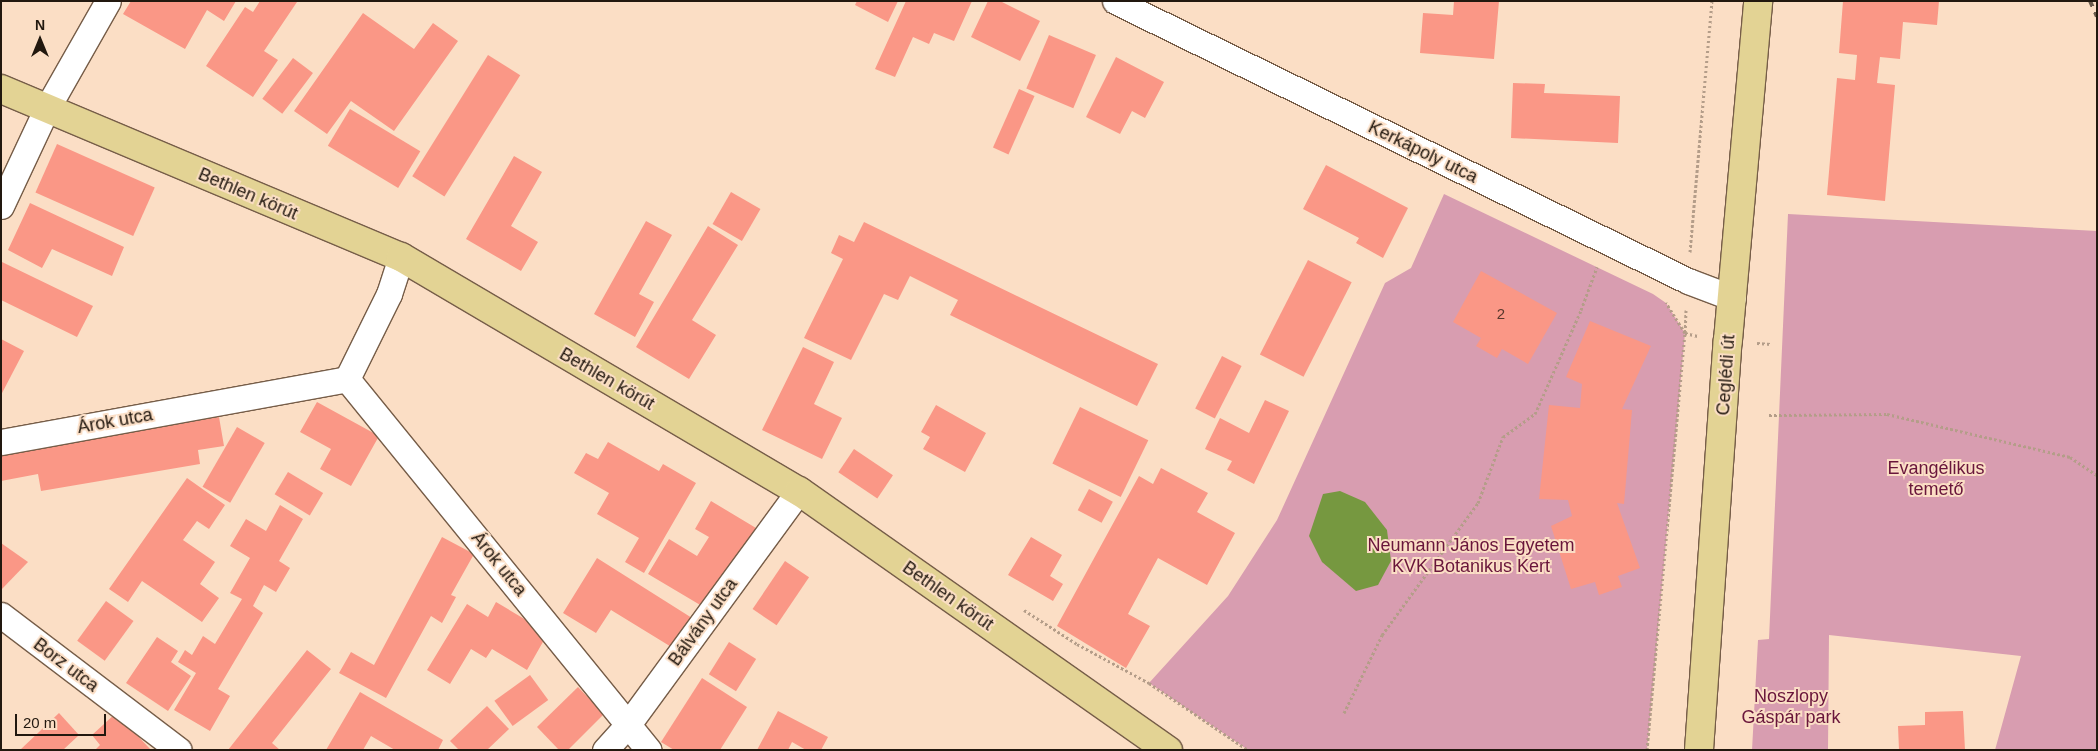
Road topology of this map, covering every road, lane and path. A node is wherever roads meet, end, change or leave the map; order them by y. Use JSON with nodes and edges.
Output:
{"nodes":[{"id":1,"x":108,"y":1,"type":"edge"},
{"id":2,"x":1115,"y":1,"type":"edge"},
{"id":3,"x":1712,"y":1,"type":"edge"},
{"id":4,"x":1758,"y":1,"type":"edge"},
{"id":5,"x":1,"y":89,"type":"edge"},
{"id":6,"x":46,"y":110,"type":"junction"},
{"id":7,"x":1,"y":206,"type":"edge"},
{"id":8,"x":401,"y":257,"type":"junction"},
{"id":9,"x":1605,"y":271,"type":"dead end"},
{"id":10,"x":1688,"y":281,"type":"junction"},
{"id":11,"x":1660,"y":298,"type":"dead end"},
{"id":12,"x":1733,"y":298,"type":"junction"},
{"id":13,"x":347,"y":379,"type":"junction"},
{"id":14,"x":1770,"y":415,"type":"dead end"},
{"id":15,"x":1,"y":442,"type":"edge"},
{"id":16,"x":2097,"y":475,"type":"edge"},
{"id":17,"x":799,"y":491,"type":"junction"},
{"id":18,"x":1,"y":615,"type":"edge"},
{"id":19,"x":1344,"y":713,"type":"dead end"},
{"id":20,"x":629,"y":723,"type":"junction"},
{"id":21,"x":179,"y":750,"type":"edge"},
{"id":22,"x":605,"y":750,"type":"edge"},
{"id":23,"x":649,"y":750,"type":"edge"},
{"id":24,"x":1168,"y":750,"type":"edge"},
{"id":25,"x":1647,"y":750,"type":"edge"},
{"id":26,"x":1699,"y":750,"type":"edge"}],
"edges":[{"from":1,"to":6,"type":"street"},
{"from":2,"to":10,"type":"street","name":"Kerkápoly utca"},
{"from":3,"to":10,"type":"path"},
{"from":4,"to":12,"type":"main road","name":"Ceglédi út"},
{"from":5,"to":6,"type":"main road","name":"Bethlen körút"},
{"from":6,"to":7,"type":"street"},
{"from":6,"to":8,"type":"main road","name":"Bethlen körút"},
{"from":8,"to":13,"type":"street"},
{"from":8,"to":17,"type":"main road","name":"Bethlen körút"},
{"from":9,"to":19,"type":"path"},
{"from":10,"to":12,"type":"street","name":"Kerkápoly utca"},
{"from":11,"to":25,"type":"path"},
{"from":12,"to":26,"type":"main road","name":"Ceglédi út"},
{"from":13,"to":15,"type":"street","name":"Árok utca"},
{"from":13,"to":20,"type":"street","name":"Árok utca"},
{"from":14,"to":16,"type":"path"},
{"from":17,"to":20,"type":"street","name":"Bálvány utca"},
{"from":17,"to":24,"type":"main road","name":"Bethlen körút"},
{"from":18,"to":21,"type":"street","name":"Borz utca"},
{"from":20,"to":22,"type":"street","name":"Bálvány utca"},
{"from":20,"to":23,"type":"street","name":"Árok utca"}]}
